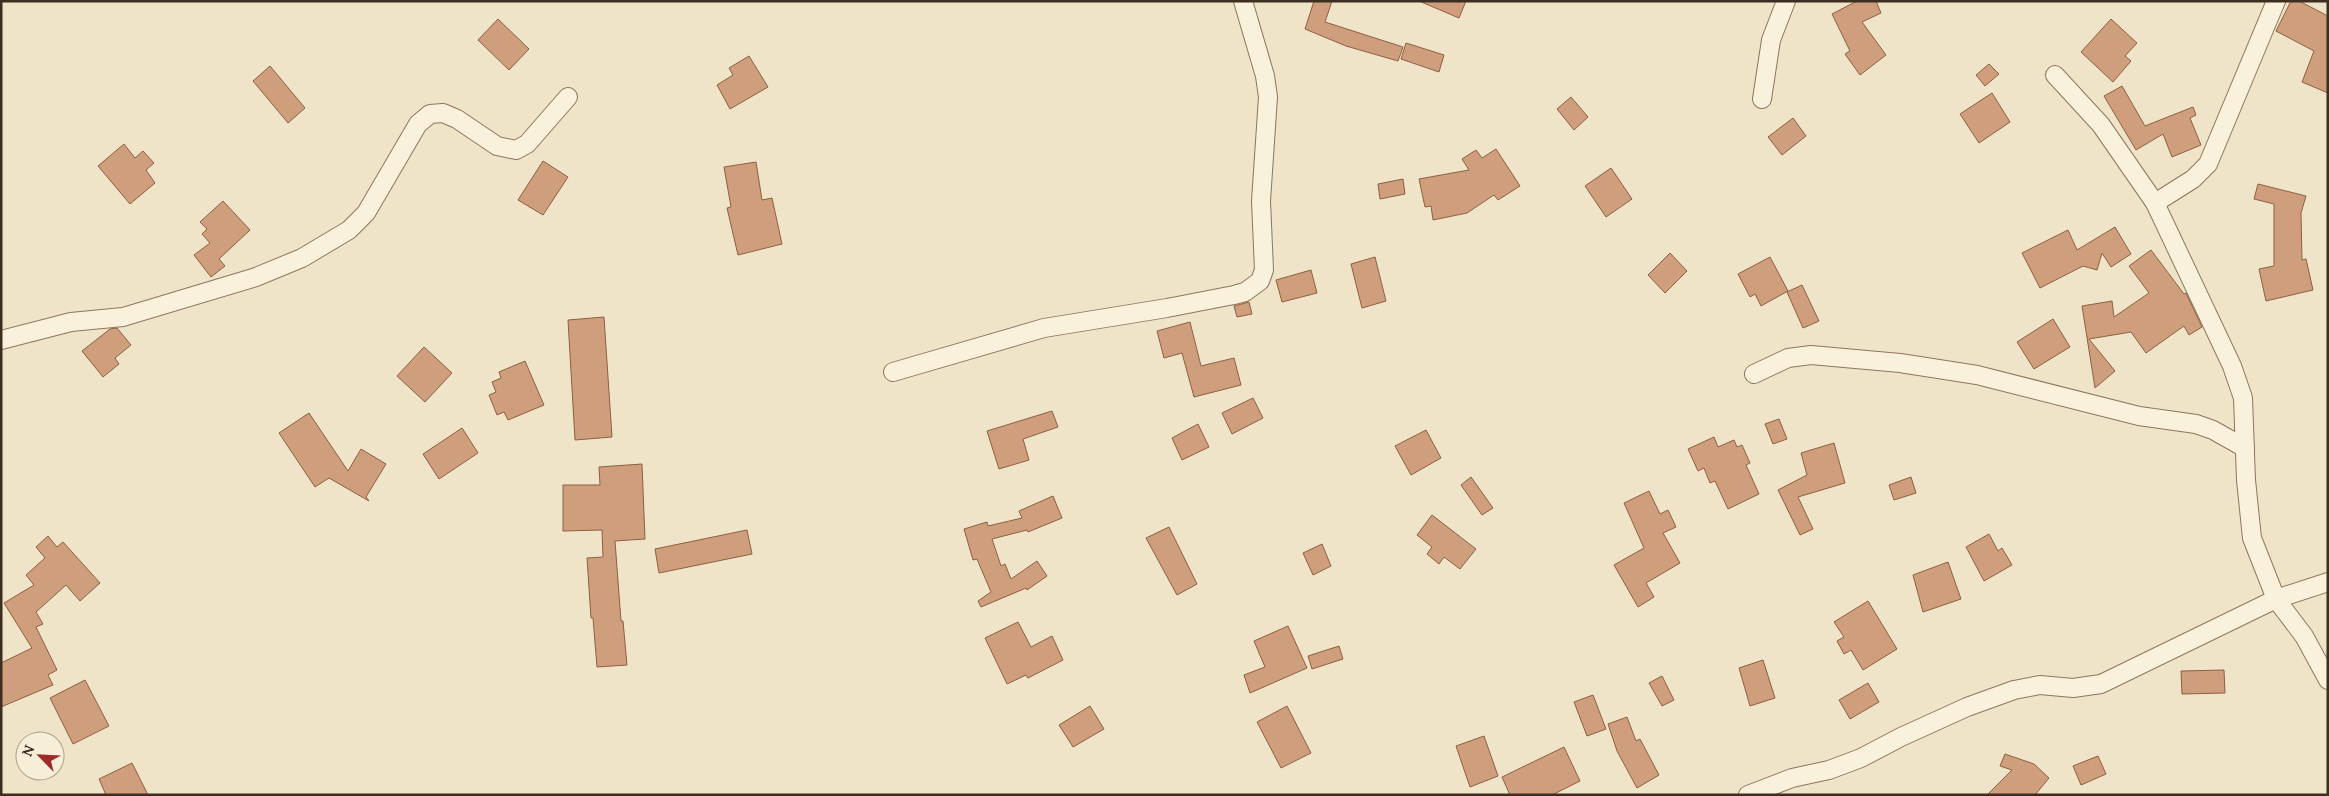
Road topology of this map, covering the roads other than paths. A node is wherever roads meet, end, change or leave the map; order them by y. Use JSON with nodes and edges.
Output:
{"nodes":[{"id":1,"x":1243,"y":1,"type":"edge"},
{"id":2,"x":1786,"y":1,"type":"edge"},
{"id":3,"x":2276,"y":1,"type":"edge"},
{"id":4,"x":2055,"y":75,"type":"dead end"},
{"id":5,"x":568,"y":97,"type":"dead end"},
{"id":6,"x":1762,"y":99,"type":"dead end"},
{"id":7,"x":2155,"y":203,"type":"junction"},
{"id":8,"x":1,"y":340,"type":"edge"},
{"id":9,"x":893,"y":372,"type":"dead end"},
{"id":10,"x":1754,"y":374,"type":"dead end"},
{"id":11,"x":2245,"y":448,"type":"junction"},
{"id":12,"x":2328,"y":582,"type":"edge"},
{"id":13,"x":2276,"y":599,"type":"junction"},
{"id":14,"x":2328,"y":680,"type":"edge"},
{"id":15,"x":1748,"y":795,"type":"edge"}],
"edges":[{"from":1,"to":9,"type":"street"},
{"from":2,"to":6,"type":"street"},
{"from":3,"to":7,"type":"street"},
{"from":4,"to":7,"type":"street"},
{"from":5,"to":8,"type":"street"},
{"from":7,"to":11,"type":"street"},
{"from":10,"to":11,"type":"street"},
{"from":11,"to":13,"type":"street"},
{"from":12,"to":13,"type":"street"},
{"from":13,"to":14,"type":"street"},
{"from":13,"to":15,"type":"street"}]}
